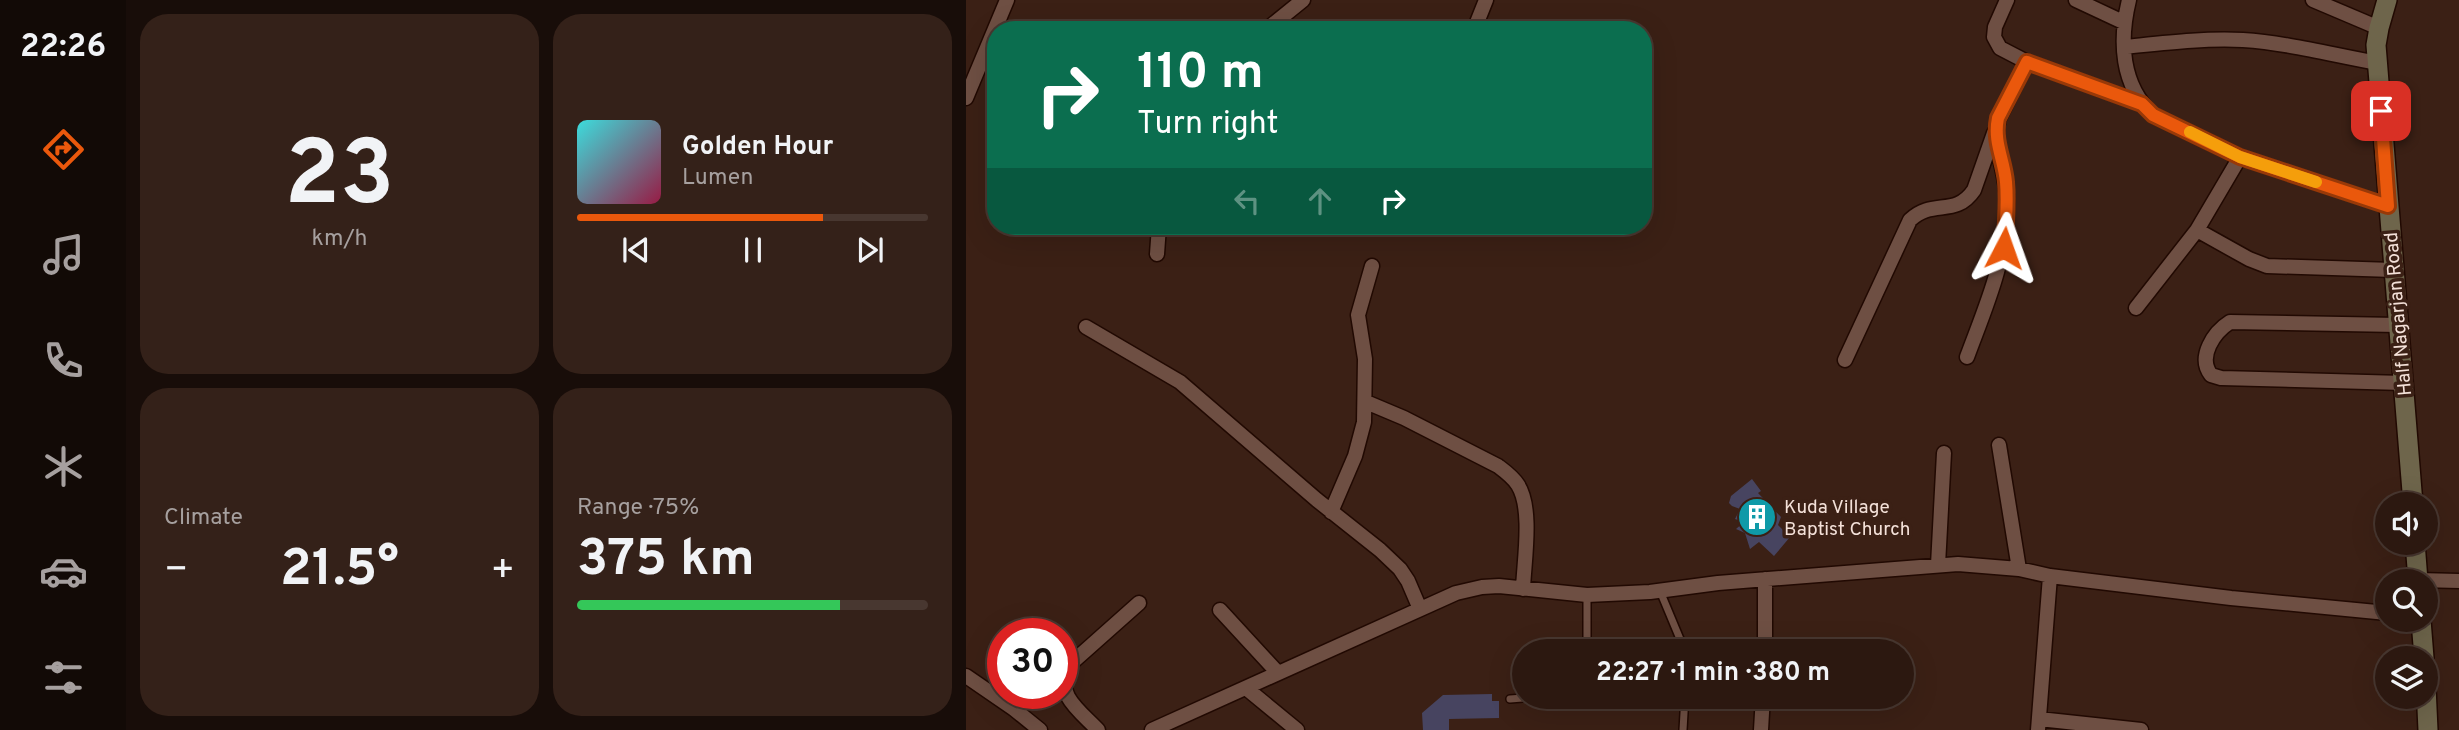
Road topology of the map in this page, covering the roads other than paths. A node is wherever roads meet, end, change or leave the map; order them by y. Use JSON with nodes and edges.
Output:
{"nodes":[{"id":1,"x":1007,"y":0,"type":"edge"},
{"id":2,"x":1303,"y":0,"type":"edge"},
{"id":3,"x":1486,"y":0,"type":"edge"},
{"id":4,"x":2007,"y":0,"type":"edge"},
{"id":5,"x":2076,"y":0,"type":"edge"},
{"id":6,"x":2129,"y":0,"type":"edge"},
{"id":7,"x":2313,"y":0,"type":"edge"},
{"id":8,"x":2387,"y":0,"type":"edge"},
{"id":9,"x":998,"y":21,"type":"edge"},
{"id":10,"x":1277,"y":21,"type":"edge"},
{"id":11,"x":1478,"y":21,"type":"edge"},
{"id":12,"x":2123,"y":22,"type":"junction"},
{"id":13,"x":2378,"y":28,"type":"junction"},
{"id":14,"x":2124,"y":47,"type":"junction"},
{"id":15,"x":987,"y":48,"type":"edge"},
{"id":16,"x":2027,"y":62,"type":"junction"},
{"id":17,"x":2378,"y":64,"type":"junction"},
{"id":18,"x":966,"y":98,"type":"edge"},
{"id":19,"x":2142,"y":104,"type":"junction"},
{"id":20,"x":1996,"y":128,"type":"junction"},
{"id":21,"x":2240,"y":157,"type":"junction"},
{"id":22,"x":2388,"y":206,"type":"junction"},
{"id":23,"x":2197,"y":230,"type":"junction"},
{"id":24,"x":1158,"y":235,"type":"edge"},
{"id":25,"x":1157,"y":254,"type":"dead end"},
{"id":26,"x":1372,"y":266,"type":"dead end"},
{"id":27,"x":2393,"y":270,"type":"junction"},
{"id":28,"x":2136,"y":307,"type":"dead end"},
{"id":29,"x":2398,"y":325,"type":"junction"},
{"id":30,"x":1086,"y":327,"type":"dead end"},
{"id":31,"x":1967,"y":357,"type":"dead end"},
{"id":32,"x":1845,"y":360,"type":"dead end"},
{"id":33,"x":2403,"y":383,"type":"junction"},
{"id":34,"x":1366,"y":402,"type":"junction"},
{"id":35,"x":1999,"y":445,"type":"dead end"},
{"id":36,"x":1944,"y":453,"type":"dead end"},
{"id":37,"x":2412,"y":492,"type":"edge"},
{"id":38,"x":1331,"y":512,"type":"junction"},
{"id":39,"x":1938,"y":565,"type":"junction"},
{"id":40,"x":2020,"y":569,"type":"junction"},
{"id":41,"x":2050,"y":576,"type":"junction"},
{"id":42,"x":1765,"y":579,"type":"junction"},
{"id":43,"x":2438,"y":581,"type":"edge"},
{"id":44,"x":2459,"y":581,"type":"edge"},
{"id":45,"x":1523,"y":589,"type":"junction"},
{"id":46,"x":1660,"y":591,"type":"junction"},
{"id":47,"x":1587,"y":594,"type":"junction"},
{"id":48,"x":1139,"y":603,"type":"dead end"},
{"id":49,"x":1420,"y":609,"type":"junction"},
{"id":50,"x":1220,"y":610,"type":"dead end"},
{"id":51,"x":2375,"y":612,"type":"edge"},
{"id":52,"x":1587,"y":639,"type":"edge"},
{"id":53,"x":1680,"y":639,"type":"edge"},
{"id":54,"x":1765,"y":639,"type":"edge"},
{"id":55,"x":1278,"y":673,"type":"junction"},
{"id":56,"x":966,"y":676,"type":"edge"},
{"id":57,"x":1245,"y":688,"type":"junction"},
{"id":58,"x":1684,"y":709,"type":"edge"},
{"id":59,"x":1762,"y":709,"type":"edge"},
{"id":60,"x":2427,"y":709,"type":"edge"},
{"id":61,"x":2039,"y":724,"type":"edge"},
{"id":62,"x":1040,"y":730,"type":"edge"},
{"id":63,"x":1098,"y":730,"type":"edge"},
{"id":64,"x":1152,"y":730,"type":"edge"},
{"id":65,"x":1297,"y":730,"type":"edge"},
{"id":66,"x":1683,"y":730,"type":"edge"},
{"id":67,"x":1761,"y":730,"type":"edge"},
{"id":68,"x":2141,"y":730,"type":"edge"},
{"id":69,"x":2428,"y":730,"type":"edge"}],
"edges":[{"from":1,"to":9,"type":"street"},
{"from":2,"to":10,"type":"street"},
{"from":3,"to":11,"type":"street"},
{"from":4,"to":16,"type":"street"},
{"from":5,"to":12,"type":"street"},
{"from":6,"to":12,"type":"street"},
{"from":7,"to":13,"type":"street"},
{"from":8,"to":13,"type":"main road","name":"Half Nagarjan Road"},
{"from":12,"to":14,"type":"street"},
{"from":13,"to":17,"type":"main road","name":"Half Nagarjan Road"},
{"from":14,"to":17,"type":"street"},
{"from":14,"to":19,"type":"street"},
{"from":15,"to":18,"type":"street"},
{"from":16,"to":19,"type":"street"},
{"from":16,"to":20,"type":"street"},
{"from":17,"to":22,"type":"main road","name":"Half Nagarjan Road"},
{"from":19,"to":21,"type":"street"},
{"from":20,"to":31,"type":"street"},
{"from":20,"to":32,"type":"street"},
{"from":21,"to":22,"type":"street"},
{"from":21,"to":23,"type":"street"},
{"from":22,"to":27,"type":"main road","name":"Half Nagarjan Road"},
{"from":23,"to":27,"type":"street"},
{"from":23,"to":28,"type":"street"},
{"from":24,"to":25,"type":"street"},
{"from":26,"to":34,"type":"street"},
{"from":27,"to":29,"type":"main road","name":"Half Nagarjan Road"},
{"from":29,"to":33,"type":"main road","name":"Half Nagarjan Road"},
{"from":29,"to":33,"type":"street"},
{"from":30,"to":38,"type":"street"},
{"from":33,"to":37,"type":"main road","name":"Half Nagarjan Road"},
{"from":34,"to":38,"type":"street"},
{"from":34,"to":45,"type":"street"},
{"from":35,"to":40,"type":"street"},
{"from":36,"to":39,"type":"street"},
{"from":38,"to":49,"type":"street"},
{"from":39,"to":40,"type":"street"},
{"from":39,"to":42,"type":"street"},
{"from":40,"to":41,"type":"street"},
{"from":41,"to":51,"type":"street"},
{"from":41,"to":61,"type":"street"},
{"from":42,"to":46,"type":"street"},
{"from":42,"to":54,"type":"street"},
{"from":43,"to":44,"type":"street"},
{"from":45,"to":47,"type":"street"},
{"from":45,"to":49,"type":"street"},
{"from":46,"to":47,"type":"street"},
{"from":46,"to":53,"type":"lane"},
{"from":47,"to":52,"type":"lane"},
{"from":48,"to":63,"type":"street"},
{"from":49,"to":55,"type":"street"},
{"from":50,"to":55,"type":"street"},
{"from":55,"to":57,"type":"street"},
{"from":56,"to":62,"type":"street"},
{"from":57,"to":64,"type":"street"},
{"from":57,"to":65,"type":"street"},
{"from":58,"to":66,"type":"lane"},
{"from":59,"to":67,"type":"street"},
{"from":60,"to":69,"type":"main road"},
{"from":61,"to":68,"type":"street"}]}
